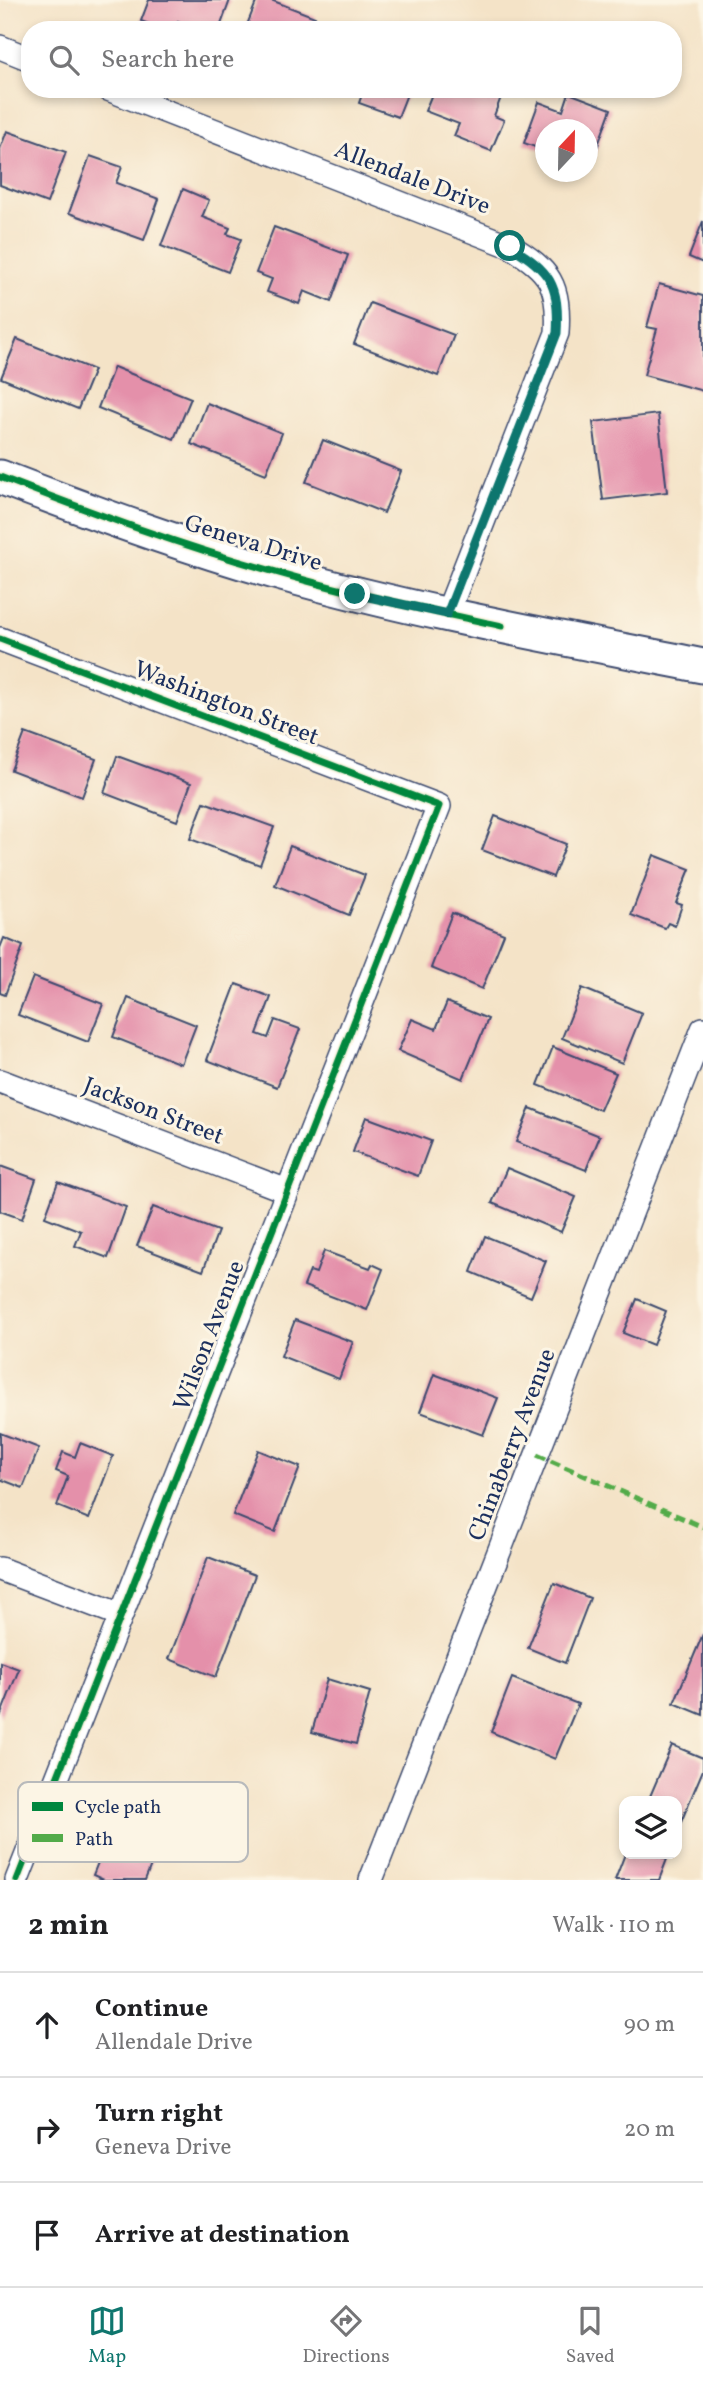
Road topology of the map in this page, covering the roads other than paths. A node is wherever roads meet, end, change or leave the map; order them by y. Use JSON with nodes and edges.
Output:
{"nodes":[{"id":1,"x":0,"y":47,"type":"edge"},
{"id":2,"x":21,"y":55,"type":"edge"},
{"id":3,"x":131,"y":98,"type":"edge"},
{"id":4,"x":0,"y":477,"type":"edge"},
{"id":5,"x":447,"y":614,"type":"junction"},
{"id":6,"x":0,"y":639,"type":"edge"},
{"id":7,"x":703,"y":666,"type":"edge"},
{"id":8,"x":439,"y":806,"type":"joint"},
{"id":9,"x":703,"y":1029,"type":"edge"},
{"id":10,"x":0,"y":1082,"type":"edge"},
{"id":11,"x":287,"y":1191,"type":"junction"},
{"id":12,"x":0,"y":1569,"type":"edge"},
{"id":13,"x":121,"y":1615,"type":"junction"},
{"id":14,"x":55,"y":1782,"type":"edge"},
{"id":15,"x":24,"y":1862,"type":"edge"},
{"id":16,"x":17,"y":1880,"type":"edge"},
{"id":17,"x":371,"y":1880,"type":"edge"}],
"edges":[{"from":1,"to":2,"type":"street"},
{"from":3,"to":5,"type":"street","name":"Allendale Drive"},
{"from":4,"to":5,"type":"main road","name":"Geneva Drive"},
{"from":5,"to":7,"type":"main road","name":"Geneva Drive"},
{"from":6,"to":8,"type":"street","name":"Washington Street"},
{"from":8,"to":11,"type":"street","name":"Wilson Avenue"},
{"from":9,"to":17,"type":"street","name":"Chinaberry Avenue"},
{"from":10,"to":11,"type":"street","name":"Jackson Street"},
{"from":11,"to":13,"type":"street","name":"Wilson Avenue"},
{"from":12,"to":13,"type":"street"},
{"from":13,"to":14,"type":"street","name":"Wilson Avenue"},
{"from":15,"to":16,"type":"street","name":"Wilson Avenue"}]}
